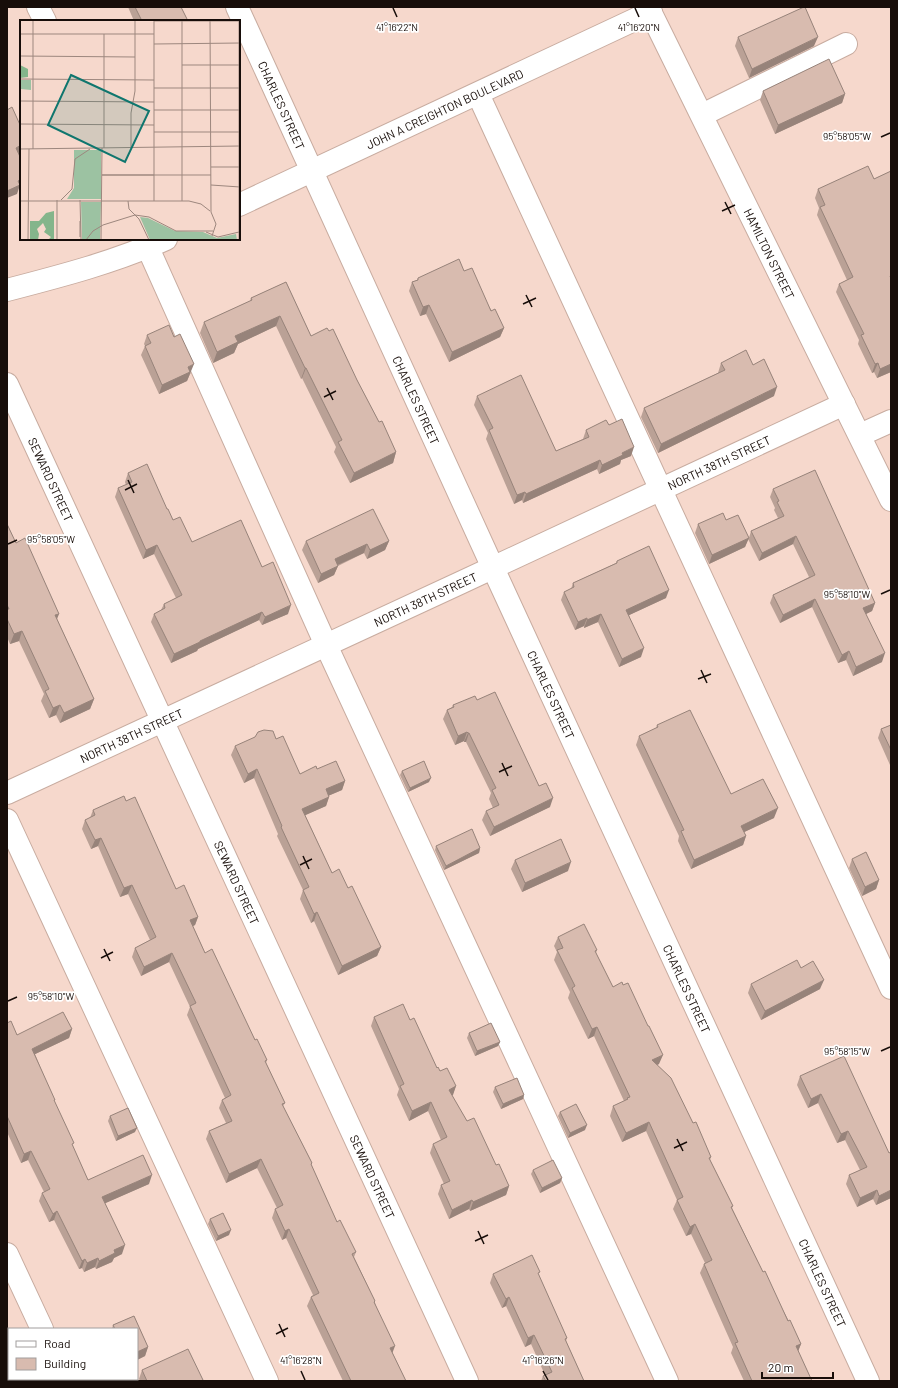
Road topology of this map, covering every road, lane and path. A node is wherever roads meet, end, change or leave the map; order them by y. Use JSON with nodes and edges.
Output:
{"nodes":[{"id":1,"x":38,"y":7,"type":"edge"},
{"id":2,"x":237,"y":7,"type":"edge"},
{"id":3,"x":650,"y":10,"type":"edge"},
{"id":4,"x":44,"y":20,"type":"edge"},
{"id":5,"x":846,"y":44,"type":"dead end"},
{"id":6,"x":478,"y":94,"type":"junction"},
{"id":7,"x":702,"y":115,"type":"junction"},
{"id":8,"x":312,"y":172,"type":"junction"},
{"id":9,"x":240,"y":206,"type":"edge"},
{"id":10,"x":153,"y":242,"type":"edge"},
{"id":11,"x":7,"y":290,"type":"edge"},
{"id":12,"x":7,"y":384,"type":"edge"},
{"id":13,"x":844,"y":404,"type":"junction"},
{"id":14,"x":891,"y":421,"type":"edge"},
{"id":15,"x":860,"y":435,"type":"junction"},
{"id":16,"x":661,"y":489,"type":"junction"},
{"id":17,"x":891,"y":500,"type":"edge"},
{"id":18,"x":493,"y":568,"type":"junction"},
{"id":19,"x":326,"y":645,"type":"junction"},
{"id":20,"x":163,"y":720,"type":"junction"},
{"id":21,"x":7,"y":793,"type":"edge"},
{"id":22,"x":7,"y":820,"type":"edge"},
{"id":23,"x":891,"y":988,"type":"edge"},
{"id":24,"x":7,"y":1254,"type":"edge"},
{"id":25,"x":42,"y":1328,"type":"edge"},
{"id":26,"x":267,"y":1381,"type":"edge"},
{"id":27,"x":468,"y":1381,"type":"edge"},
{"id":28,"x":667,"y":1381,"type":"edge"},
{"id":29,"x":868,"y":1381,"type":"edge"}],
"edges":[{"from":1,"to":4,"type":"street"},
{"from":2,"to":8,"type":"street","name":"CHARLES STREET"},
{"from":3,"to":6,"type":"street","name":"JOHN A CREIGHTON BOULEVARD"},
{"from":3,"to":7,"type":"street","name":"HAMILTON STREET"},
{"from":5,"to":7,"type":"street"},
{"from":6,"to":8,"type":"street","name":"JOHN A CREIGHTON BOULEVARD"},
{"from":6,"to":16,"type":"street"},
{"from":7,"to":13,"type":"street","name":"HAMILTON STREET"},
{"from":8,"to":9,"type":"street","name":"JOHN A CREIGHTON BOULEVARD"},
{"from":8,"to":18,"type":"street","name":"CHARLES STREET"},
{"from":10,"to":11,"type":"street"},
{"from":10,"to":19,"type":"street"},
{"from":12,"to":20,"type":"street","name":"SEWARD STREET"},
{"from":13,"to":15,"type":"street","name":"HAMILTON STREET"},
{"from":13,"to":16,"type":"street","name":"NORTH 38TH STREET"},
{"from":14,"to":15,"type":"street"},
{"from":15,"to":17,"type":"street","name":"HAMILTON STREET"},
{"from":16,"to":18,"type":"street","name":"NORTH 38TH STREET"},
{"from":16,"to":23,"type":"street"},
{"from":18,"to":19,"type":"street","name":"NORTH 38TH STREET"},
{"from":18,"to":29,"type":"street","name":"CHARLES STREET"},
{"from":19,"to":20,"type":"street","name":"NORTH 38TH STREET"},
{"from":19,"to":28,"type":"street"},
{"from":20,"to":21,"type":"street","name":"NORTH 38TH STREET"},
{"from":20,"to":27,"type":"street","name":"SEWARD STREET"},
{"from":22,"to":26,"type":"street"},
{"from":24,"to":25,"type":"street"}]}
